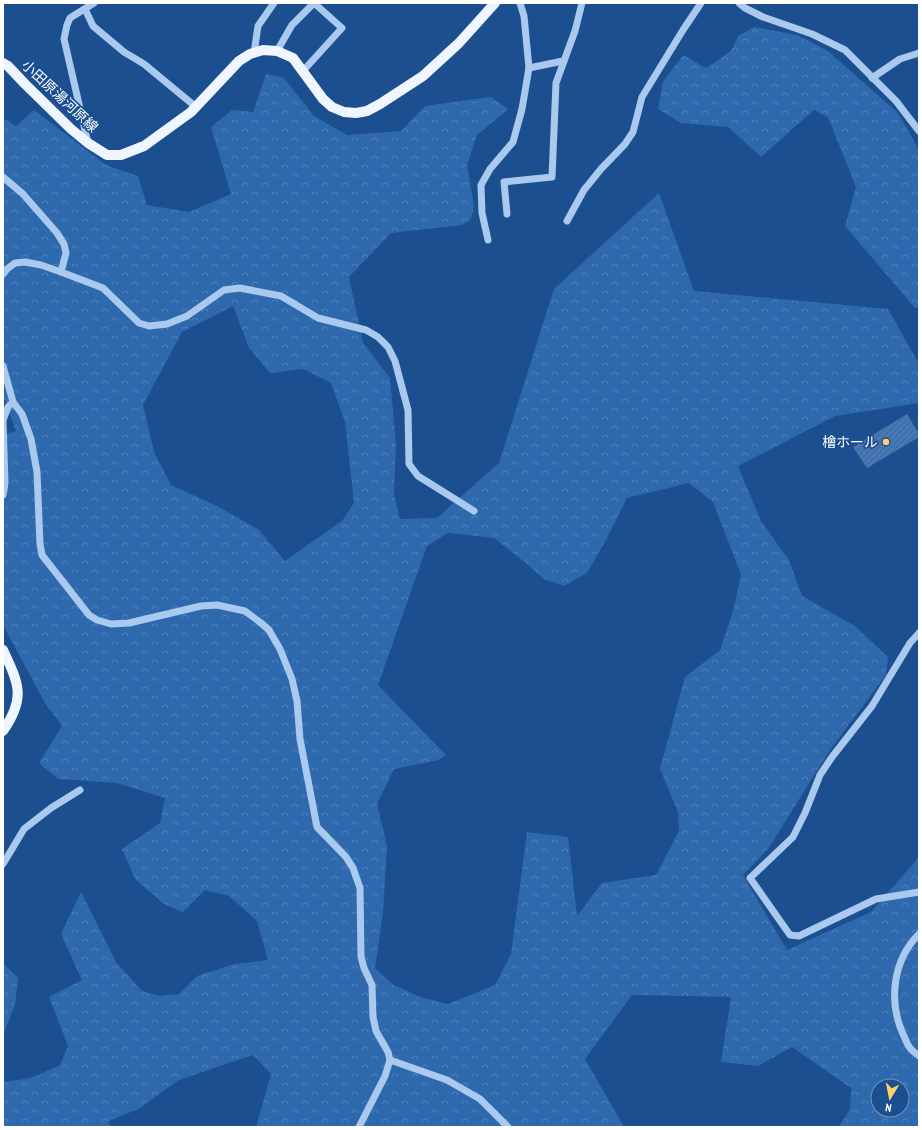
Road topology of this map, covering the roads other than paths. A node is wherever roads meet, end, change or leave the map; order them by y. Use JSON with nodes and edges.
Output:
{"nodes":[{"id":1,"x":94,"y":3,"type":"edge"},
{"id":2,"x":274,"y":3,"type":"edge"},
{"id":3,"x":314,"y":3,"type":"edge"},
{"id":4,"x":495,"y":3,"type":"edge"},
{"id":5,"x":520,"y":3,"type":"edge"},
{"id":6,"x":582,"y":3,"type":"edge"},
{"id":7,"x":701,"y":3,"type":"edge"},
{"id":8,"x":739,"y":3,"type":"edge"},
{"id":9,"x":85,"y":9,"type":"junction"},
{"id":10,"x":277,"y":51,"type":"junction"},
{"id":11,"x":919,"y":52,"type":"edge"},
{"id":12,"x":254,"y":53,"type":"junction"},
{"id":13,"x":563,"y":61,"type":"junction"},
{"id":14,"x":3,"y":63,"type":"edge"},
{"id":15,"x":528,"y":68,"type":"junction"},
{"id":16,"x":303,"y":71,"type":"junction"},
{"id":17,"x":872,"y":78,"type":"junction"},
{"id":18,"x":196,"y":107,"type":"junction"},
{"id":19,"x":918,"y":127,"type":"edge"},
{"id":20,"x":88,"y":143,"type":"junction"},
{"id":21,"x":3,"y":177,"type":"edge"},
{"id":22,"x":507,"y":214,"type":"dead end"},
{"id":23,"x":567,"y":221,"type":"dead end"},
{"id":24,"x":488,"y":240,"type":"dead end"},
{"id":25,"x":61,"y":272,"type":"junction"},
{"id":26,"x":3,"y":274,"type":"edge"},
{"id":27,"x":3,"y":366,"type":"edge"},
{"id":28,"x":13,"y":402,"type":"junction"},
{"id":29,"x":3,"y":420,"type":"edge"},
{"id":30,"x":3,"y":495,"type":"edge"},
{"id":31,"x":474,"y":511,"type":"dead end"},
{"id":32,"x":919,"y":633,"type":"edge"},
{"id":33,"x":3,"y":650,"type":"edge"},
{"id":34,"x":3,"y":731,"type":"edge"},
{"id":35,"x":80,"y":790,"type":"dead end"},
{"id":36,"x":3,"y":864,"type":"edge"},
{"id":37,"x":919,"y":892,"type":"edge"},
{"id":38,"x":919,"y":934,"type":"edge"},
{"id":39,"x":919,"y":1056,"type":"edge"},
{"id":40,"x":390,"y":1060,"type":"junction"},
{"id":41,"x":359,"y":1127,"type":"edge"},
{"id":42,"x":508,"y":1127,"type":"edge"}],
"edges":[{"from":1,"to":9,"type":"street"},
{"from":2,"to":12,"type":"street"},
{"from":3,"to":10,"type":"street"},
{"from":3,"to":16,"type":"street"},
{"from":4,"to":16,"type":"main road","name":"小田原湯河原線"},
{"from":5,"to":15,"type":"street"},
{"from":6,"to":13,"type":"street"},
{"from":7,"to":23,"type":"street"},
{"from":8,"to":17,"type":"street"},
{"from":9,"to":18,"type":"street"},
{"from":9,"to":20,"type":"street"},
{"from":10,"to":12,"type":"main road","name":"小田原湯河原線"},
{"from":10,"to":16,"type":"main road","name":"小田原湯河原線"},
{"from":11,"to":17,"type":"street"},
{"from":12,"to":18,"type":"main road","name":"小田原湯河原線"},
{"from":13,"to":15,"type":"street"},
{"from":13,"to":22,"type":"street"},
{"from":14,"to":20,"type":"main road","name":"小田原湯河原線"},
{"from":15,"to":24,"type":"street"},
{"from":17,"to":19,"type":"street"},
{"from":18,"to":20,"type":"main road","name":"小田原湯河原線"},
{"from":21,"to":25,"type":"street"},
{"from":25,"to":26,"type":"street"},
{"from":25,"to":31,"type":"street"},
{"from":27,"to":28,"type":"street"},
{"from":28,"to":29,"type":"street"},
{"from":28,"to":40,"type":"street"},
{"from":29,"to":30,"type":"street"},
{"from":32,"to":37,"type":"street"},
{"from":33,"to":34,"type":"main road"},
{"from":35,"to":36,"type":"street"},
{"from":38,"to":39,"type":"street"},
{"from":40,"to":41,"type":"street"},
{"from":40,"to":42,"type":"street"}]}
